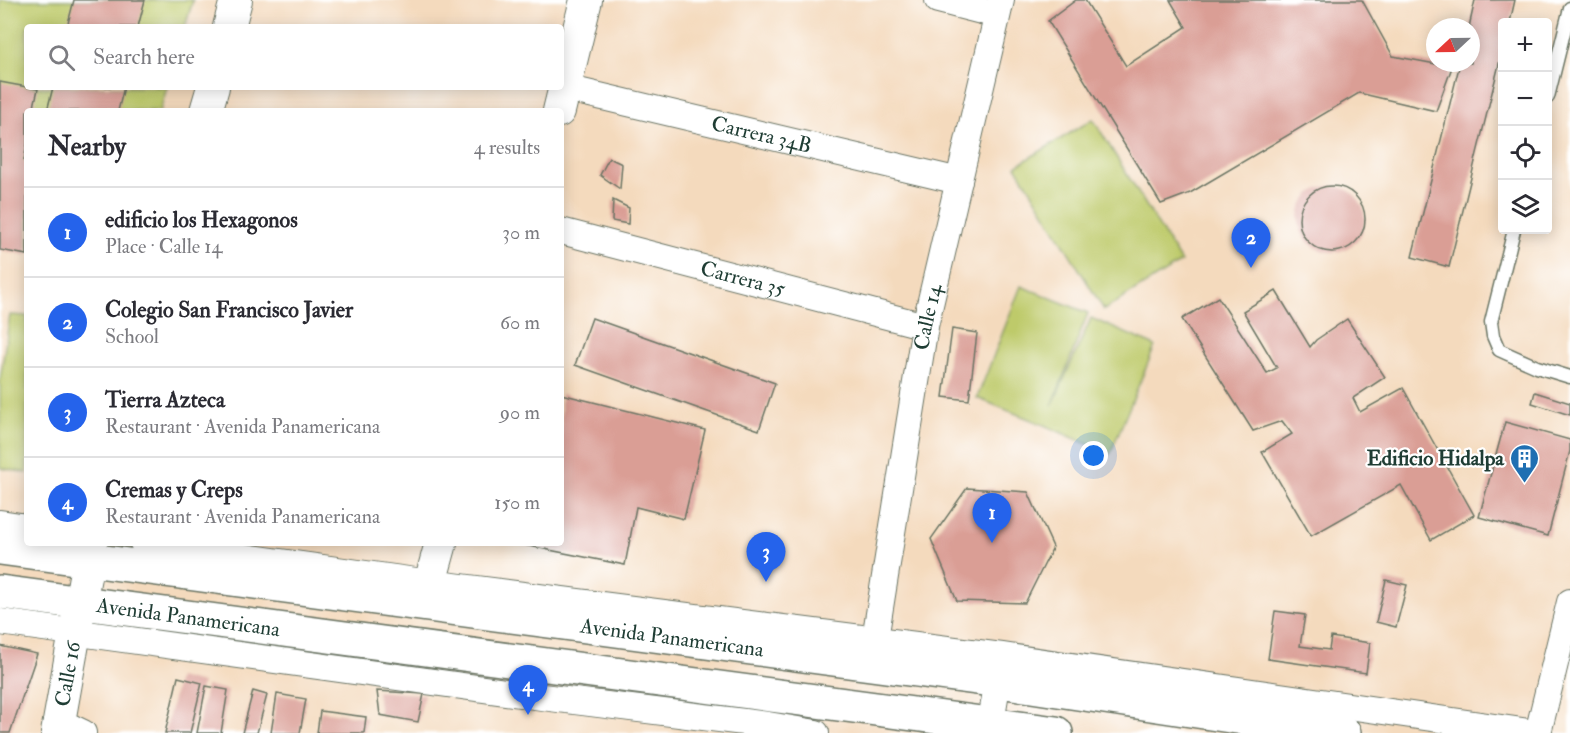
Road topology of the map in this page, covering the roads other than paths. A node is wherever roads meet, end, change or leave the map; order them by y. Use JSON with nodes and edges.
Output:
{"nodes":[{"id":1,"x":236,"y":0,"type":"edge"},
{"id":2,"x":586,"y":0,"type":"edge"},
{"id":3,"x":938,"y":0,"type":"edge"},
{"id":4,"x":999,"y":8,"type":"edge"},
{"id":5,"x":1570,"y":8,"type":"edge"},
{"id":6,"x":230,"y":24,"type":"edge"},
{"id":7,"x":1552,"y":81,"type":"edge"},
{"id":8,"x":212,"y":90,"type":"edge"},
{"id":9,"x":562,"y":99,"type":"edge"},
{"id":10,"x":207,"y":108,"type":"edge"},
{"id":11,"x":959,"y":181,"type":"junction"},
{"id":12,"x":564,"y":232,"type":"edge"},
{"id":13,"x":1513,"y":234,"type":"edge"},
{"id":14,"x":925,"y":326,"type":"junction"},
{"id":15,"x":1570,"y":377,"type":"edge"},
{"id":16,"x":0,"y":523,"type":"edge"},
{"id":17,"x":24,"y":526,"type":"edge"},
{"id":18,"x":165,"y":546,"type":"edge"},
{"id":19,"x":440,"y":546,"type":"edge"},
{"id":20,"x":0,"y":548,"type":"edge"},
{"id":21,"x":89,"y":551,"type":"edge"},
{"id":22,"x":430,"y":583,"type":"junction"},
{"id":23,"x":0,"y":592,"type":"edge"},
{"id":24,"x":1570,"y":602,"type":"edge"},
{"id":25,"x":78,"y":617,"type":"junction"},
{"id":26,"x":0,"y":622,"type":"edge"},
{"id":27,"x":875,"y":639,"type":"junction"},
{"id":28,"x":1000,"y":668,"type":"junction"},
{"id":29,"x":1300,"y":713,"type":"junction"},
{"id":30,"x":991,"y":728,"type":"edge"},
{"id":31,"x":66,"y":730,"type":"edge"},
{"id":32,"x":816,"y":733,"type":"edge"},
{"id":33,"x":1056,"y":733,"type":"edge"},
{"id":34,"x":1344,"y":733,"type":"edge"},
{"id":35,"x":1537,"y":733,"type":"edge"}],
"edges":[{"from":1,"to":6,"type":"street"},
{"from":2,"to":9,"type":"street"},
{"from":3,"to":4,"type":"street"},
{"from":4,"to":11,"type":"street","name":"Calle 14"},
{"from":5,"to":7,"type":"lane"},
{"from":8,"to":10,"type":"street"},
{"from":9,"to":11,"type":"street","name":"Carrera 34B"},
{"from":11,"to":14,"type":"street","name":"Calle 14"},
{"from":12,"to":14,"type":"street","name":"Carrera 35"},
{"from":13,"to":15,"type":"lane"},
{"from":14,"to":27,"type":"street","name":"Calle 14"},
{"from":16,"to":17,"type":"street"},
{"from":18,"to":22,"type":"street"},
{"from":19,"to":22,"type":"street"},
{"from":20,"to":21,"type":"main road","name":"Avenida Panamericana"},
{"from":21,"to":25,"type":"street","name":"Calle 16"},
{"from":21,"to":28,"type":"main road","name":"Avenida Panamericana"},
{"from":22,"to":27,"type":"street"},
{"from":23,"to":25,"type":"main road","name":"Avenida Panamericana"},
{"from":24,"to":35,"type":"street"},
{"from":25,"to":26,"type":"street"},
{"from":25,"to":30,"type":"main road","name":"Avenida Panamericana"},
{"from":25,"to":31,"type":"street","name":"Calle 16"},
{"from":25,"to":32,"type":"street"},
{"from":27,"to":28,"type":"street"},
{"from":28,"to":29,"type":"main road","name":"Avenida Panamericana"},
{"from":28,"to":30,"type":"street"},
{"from":29,"to":34,"type":"main road","name":"Avenida Panamericana"},
{"from":29,"to":35,"type":"street"},
{"from":30,"to":33,"type":"main road","name":"Avenida Panamericana"}]}
